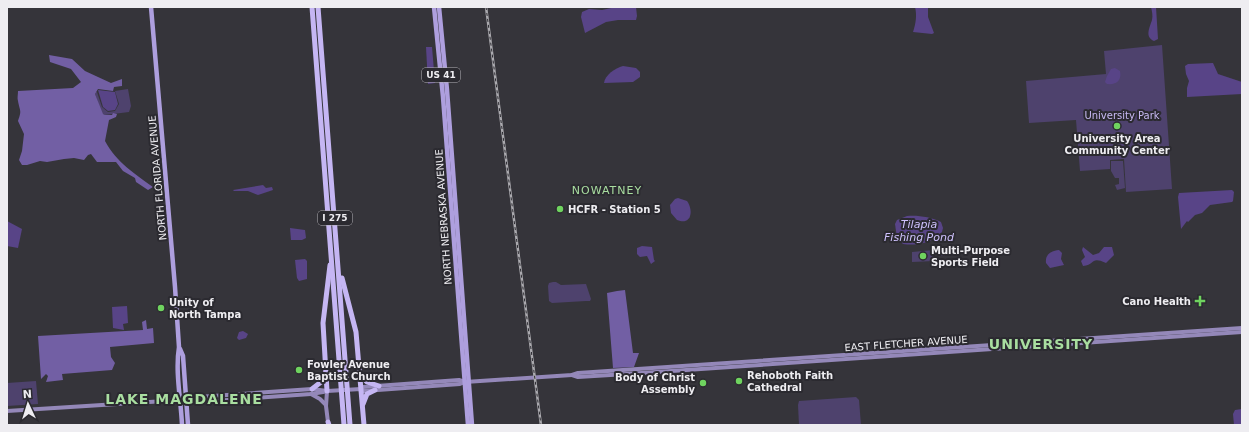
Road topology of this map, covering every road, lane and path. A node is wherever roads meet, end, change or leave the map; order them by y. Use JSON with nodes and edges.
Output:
{"nodes":[{"id":1,"x":151,"y":7,"type":"edge"},
{"id":2,"x":312,"y":7,"type":"edge"},
{"id":3,"x":318,"y":7,"type":"edge"},
{"id":4,"x":434,"y":7,"type":"edge"},
{"id":5,"x":439,"y":7,"type":"edge"},
{"id":6,"x":451,"y":134,"type":"junction"},
{"id":7,"x":446,"y":139,"type":"junction"},
{"id":8,"x":451,"y":175,"type":"junction"},
{"id":9,"x":331,"y":252,"type":"junction"},
{"id":10,"x":455,"y":254,"type":"junction"},
{"id":11,"x":338,"y":268,"type":"junction"},
{"id":12,"x":462,"y":283,"type":"junction"},
{"id":13,"x":458,"y":291,"type":"junction"},
{"id":14,"x":464,"y":314,"type":"junction"},
{"id":15,"x":1242,"y":328,"type":"edge"},
{"id":16,"x":1242,"y":332,"type":"edge"},
{"id":17,"x":860,"y":356,"type":"junction"},
{"id":18,"x":803,"y":360,"type":"junction"},
{"id":19,"x":651,"y":368,"type":"junction"},
{"id":20,"x":325,"y":371,"type":"junction"},
{"id":21,"x":627,"y":374,"type":"junction"},
{"id":22,"x":360,"y":375,"type":"junction"},
{"id":23,"x":572,"y":375,"type":"junction"},
{"id":24,"x":467,"y":382,"type":"junction"},
{"id":25,"x":377,"y":388,"type":"junction"},
{"id":26,"x":361,"y":389,"type":"junction"},
{"id":27,"x":327,"y":391,"type":"junction"},
{"id":28,"x":311,"y":392,"type":"junction"},
{"id":29,"x":183,"y":400,"type":"junction"},
{"id":30,"x":363,"y":405,"type":"junction"},
{"id":31,"x":326,"y":406,"type":"junction"},
{"id":32,"x":7,"y":412,"type":"edge"},
{"id":33,"x":328,"y":424,"type":"edge"},
{"id":34,"x":182,"y":425,"type":"edge"},
{"id":35,"x":188,"y":425,"type":"edge"},
{"id":36,"x":344,"y":425,"type":"edge"},
{"id":37,"x":350,"y":425,"type":"edge"},
{"id":38,"x":364,"y":425,"type":"edge"},
{"id":39,"x":468,"y":425,"type":"edge"},
{"id":40,"x":472,"y":425,"type":"edge"}],
"edges":[{"from":1,"to":29,"type":"main road","name":"NORTH FLORIDA AVENUE"},
{"from":2,"to":9,"type":"highway","number":"I 275"},
{"from":3,"to":11,"type":"highway","number":"I 275"},
{"from":4,"to":7,"type":"main road","name":"NORTH NEBRASKA AVENUE","number":"US 41"},
{"from":5,"to":6,"type":"main road","name":"NORTH NEBRASKA AVENUE","number":"US 41"},
{"from":6,"to":7,"type":"main road"},
{"from":6,"to":8,"type":"main road","name":"NORTH NEBRASKA AVENUE","number":"US 41"},
{"from":7,"to":8,"type":"main road","name":"NORTH NEBRASKA AVENUE","number":"US 41"},
{"from":8,"to":10,"type":"main road","name":"NORTH NEBRASKA AVENUE","number":"US 41"},
{"from":8,"to":12,"type":"main road","name":"NORTH NEBRASKA AVENUE","number":"US 41"},
{"from":9,"to":20,"type":"highway"},
{"from":9,"to":36,"type":"highway","number":"I 275"},
{"from":10,"to":12,"type":"main road"},
{"from":10,"to":13,"type":"main road","name":"NORTH NEBRASKA AVENUE","number":"US 41"},
{"from":11,"to":22,"type":"highway"},
{"from":11,"to":37,"type":"highway","number":"I 275"},
{"from":12,"to":14,"type":"main road","name":"NORTH NEBRASKA AVENUE","number":"US 41"},
{"from":13,"to":14,"type":"main road"},
{"from":13,"to":24,"type":"main road","name":"NORTH NEBRASKA AVENUE","number":"US 41"},
{"from":14,"to":24,"type":"main road","name":"NORTH NEBRASKA AVENUE","number":"US 41"},
{"from":15,"to":17,"type":"main road","name":"EAST FLETCHER AVENUE"},
{"from":16,"to":17,"type":"main road","name":"EAST FLETCHER AVENUE"},
{"from":17,"to":18,"type":"main road","name":"EAST FLETCHER AVENUE"},
{"from":18,"to":19,"type":"main road","name":"EAST FLETCHER AVENUE"},
{"from":18,"to":21,"type":"main road","name":"EAST FLETCHER AVENUE"},
{"from":19,"to":21,"type":"main road"},
{"from":19,"to":23,"type":"main road","name":"EAST FLETCHER AVENUE"},
{"from":20,"to":27,"type":"highway"},
{"from":20,"to":28,"type":"highway"},
{"from":21,"to":23,"type":"main road","name":"EAST FLETCHER AVENUE"},
{"from":22,"to":25,"type":"highway"},
{"from":22,"to":26,"type":"highway"},
{"from":23,"to":24,"type":"main road","name":"EAST FLETCHER AVENUE"},
{"from":24,"to":25,"type":"main road","name":"EAST FLETCHER AVENUE"},
{"from":24,"to":39,"type":"main road","name":"NORTH NEBRASKA AVENUE","number":"US 41"},
{"from":24,"to":40,"type":"main road","name":"NORTH NEBRASKA AVENUE","number":"US 41"},
{"from":25,"to":26,"type":"main road","name":"EAST FLETCHER AVENUE"},
{"from":25,"to":30,"type":"highway"},
{"from":26,"to":27,"type":"main road","name":"EAST FLETCHER AVENUE"},
{"from":26,"to":30,"type":"highway"},
{"from":27,"to":28,"type":"main road","name":"EAST FLETCHER AVENUE"},
{"from":27,"to":31,"type":"main road"},
{"from":28,"to":29,"type":"main road","name":"EAST FLETCHER AVENUE"},
{"from":28,"to":31,"type":"main road"},
{"from":29,"to":32,"type":"main road","name":"EAST FLETCHER AVENUE"},
{"from":29,"to":34,"type":"main road","name":"NORTH FLORIDA AVENUE"},
{"from":29,"to":35,"type":"main road","name":"NORTH FLORIDA AVENUE"},
{"from":30,"to":38,"type":"highway"},
{"from":31,"to":33,"type":"main road"}]}
